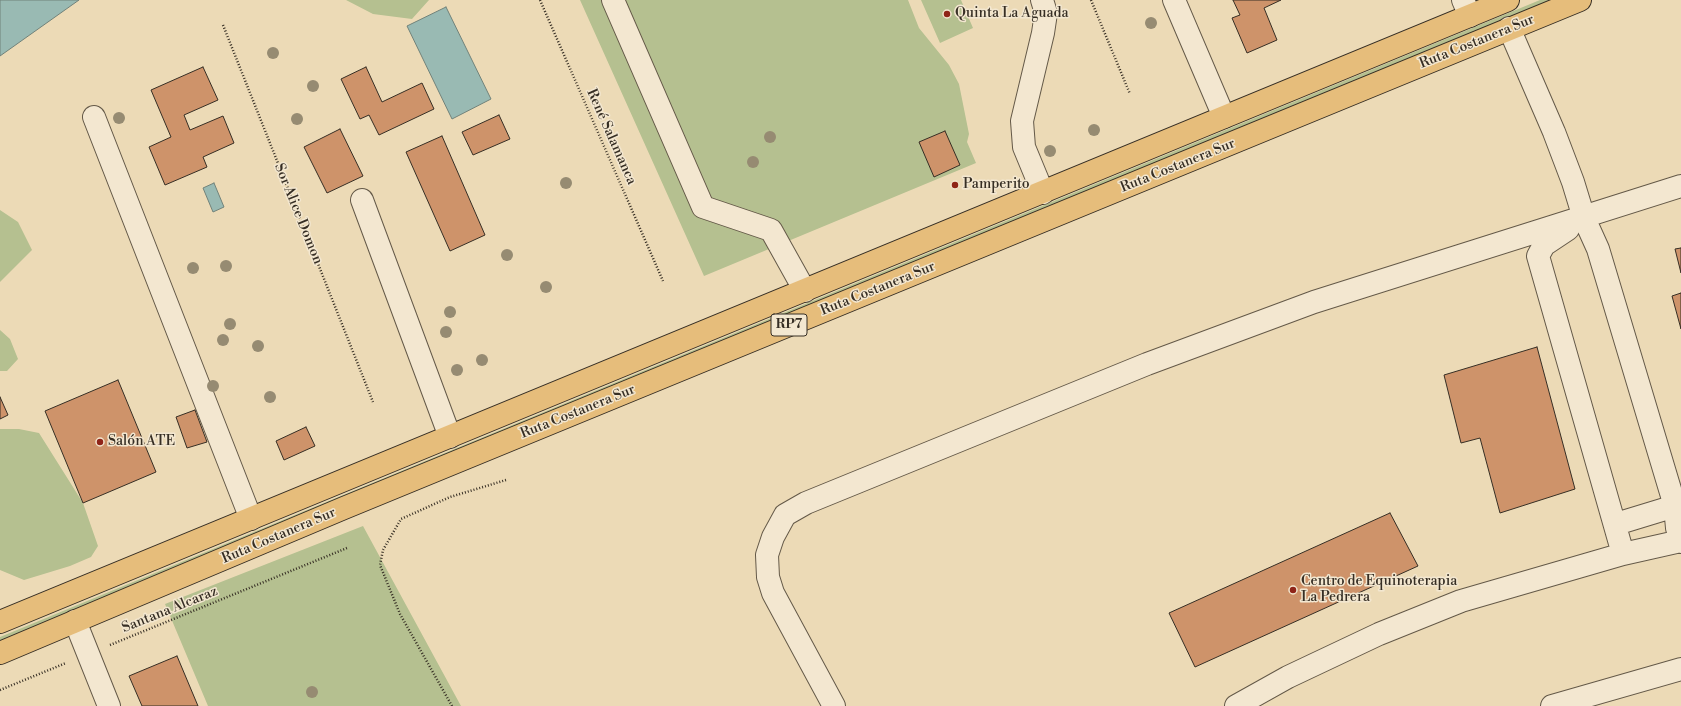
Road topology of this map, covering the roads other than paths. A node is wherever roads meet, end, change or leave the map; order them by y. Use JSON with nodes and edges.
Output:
{"nodes":[{"id":1,"x":613,"y":0,"type":"edge"},
{"id":2,"x":1042,"y":0,"type":"edge"},
{"id":3,"x":1174,"y":0,"type":"edge"},
{"id":4,"x":1580,"y":0,"type":"edge"},
{"id":5,"x":1495,"y":3,"type":"edge"},
{"id":6,"x":1467,"y":8,"type":"edge"},
{"id":7,"x":1509,"y":28,"type":"junction"},
{"id":8,"x":94,"y":116,"type":"dead end"},
{"id":9,"x":1224,"y":117,"type":"junction"},
{"id":10,"x":1681,"y":186,"type":"edge"},
{"id":11,"x":1043,"y":193,"type":"junction"},
{"id":12,"x":362,"y":200,"type":"dead end"},
{"id":13,"x":1584,"y":218,"type":"junction"},
{"id":14,"x":805,"y":291,"type":"junction"},
{"id":15,"x":450,"y":438,"type":"junction"},
{"id":16,"x":1675,"y":506,"type":"junction"},
{"id":17,"x":251,"y":519,"type":"junction"},
{"id":18,"x":1616,"y":524,"type":"junction"},
{"id":19,"x":1681,"y":541,"type":"edge"},
{"id":20,"x":1624,"y":554,"type":"junction"},
{"id":21,"x":75,"y":621,"type":"junction"},
{"id":22,"x":0,"y":622,"type":"edge"},
{"id":23,"x":0,"y":653,"type":"edge"},
{"id":24,"x":1681,"y":669,"type":"edge"},
{"id":25,"x":109,"y":706,"type":"edge"},
{"id":26,"x":834,"y":706,"type":"edge"},
{"id":27,"x":1236,"y":706,"type":"edge"},
{"id":28,"x":1552,"y":706,"type":"edge"}],
"edges":[{"from":1,"to":14,"type":"street"},
{"from":2,"to":11,"type":"street"},
{"from":3,"to":9,"type":"street"},
{"from":4,"to":7,"type":"main road","name":"Ruta Costanera Sur","number":"RP7"},
{"from":5,"to":6,"type":"main road","name":"Ruta Costanera Sur","number":"RP7"},
{"from":6,"to":9,"type":"main road","name":"Ruta Costanera Sur","number":"RP7"},
{"from":7,"to":13,"type":"street"},
{"from":7,"to":21,"type":"main road","name":"Ruta Costanera Sur","number":"RP7"},
{"from":8,"to":17,"type":"street"},
{"from":9,"to":11,"type":"main road","name":"Ruta Costanera Sur","number":"RP7"},
{"from":10,"to":13,"type":"street"},
{"from":11,"to":14,"type":"main road","name":"Ruta Costanera Sur","number":"RP7"},
{"from":12,"to":15,"type":"street"},
{"from":13,"to":16,"type":"street"},
{"from":13,"to":18,"type":"street"},
{"from":13,"to":26,"type":"street"},
{"from":14,"to":15,"type":"main road","name":"Ruta Costanera Sur","number":"RP7"},
{"from":15,"to":17,"type":"main road","name":"Ruta Costanera Sur","number":"RP7"},
{"from":16,"to":18,"type":"street"},
{"from":16,"to":19,"type":"street"},
{"from":17,"to":22,"type":"main road","name":"Ruta Costanera Sur","number":"RP7"},
{"from":18,"to":20,"type":"street"},
{"from":19,"to":20,"type":"street"},
{"from":20,"to":27,"type":"street"},
{"from":21,"to":23,"type":"main road","name":"Ruta Costanera Sur","number":"RP7"},
{"from":21,"to":25,"type":"street"},
{"from":24,"to":28,"type":"street"}]}
